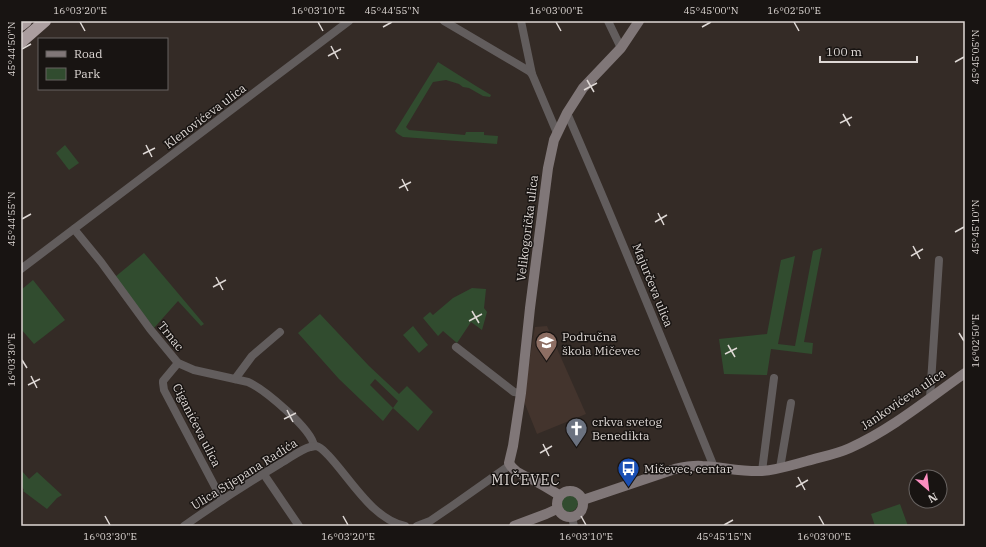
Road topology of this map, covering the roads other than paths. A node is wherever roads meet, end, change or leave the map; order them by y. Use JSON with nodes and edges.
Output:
{"nodes":[{"id":1,"x":26,"y":21,"type":"edge"},
{"id":2,"x":45,"y":21,"type":"edge"},
{"id":3,"x":349,"y":21,"type":"edge"},
{"id":4,"x":444,"y":21,"type":"edge"},
{"id":5,"x":521,"y":21,"type":"edge"},
{"id":6,"x":608,"y":21,"type":"edge"},
{"id":7,"x":639,"y":21,"type":"edge"},
{"id":8,"x":21,"y":26,"type":"edge"},
{"id":9,"x":21,"y":42,"type":"edge"},
{"id":10,"x":621,"y":48,"type":"junction"},
{"id":11,"x":532,"y":74,"type":"junction"},
{"id":12,"x":567,"y":113,"type":"junction"},
{"id":13,"x":557,"y":133,"type":"junction"},
{"id":14,"x":74,"y":229,"type":"junction"},
{"id":15,"x":939,"y":260,"type":"dead end"},
{"id":16,"x":21,"y":269,"type":"edge"},
{"id":17,"x":280,"y":332,"type":"dead end"},
{"id":18,"x":456,"y":347,"type":"dead end"},
{"id":19,"x":178,"y":363,"type":"junction"},
{"id":20,"x":965,"y":373,"type":"edge"},
{"id":21,"x":774,"y":378,"type":"dead end"},
{"id":22,"x":235,"y":379,"type":"junction"},
{"id":23,"x":520,"y":393,"type":"junction"},
{"id":24,"x":930,"y":398,"type":"junction"},
{"id":25,"x":791,"y":402,"type":"dead end"},
{"id":26,"x":314,"y":446,"type":"junction"},
{"id":27,"x":510,"y":465,"type":"junction"},
{"id":28,"x":714,"y":467,"type":"junction"},
{"id":29,"x":780,"y":468,"type":"junction"},
{"id":30,"x":762,"y":471,"type":"junction"},
{"id":31,"x":263,"y":474,"type":"junction"},
{"id":32,"x":559,"y":495,"type":"junction"},
{"id":33,"x":222,"y":500,"type":"junction"},
{"id":34,"x":583,"y":500,"type":"junction"},
{"id":35,"x":558,"y":509,"type":"junction"},
{"id":36,"x":573,"y":522,"type":"edge"},
{"id":37,"x":194,"y":523,"type":"edge"},
{"id":38,"x":184,"y":526,"type":"edge"},
{"id":39,"x":299,"y":526,"type":"edge"},
{"id":40,"x":405,"y":526,"type":"edge"},
{"id":41,"x":417,"y":526,"type":"edge"},
{"id":42,"x":514,"y":526,"type":"edge"}],
"edges":[{"from":1,"to":8,"type":"highway"},
{"from":2,"to":9,"type":"highway"},
{"from":3,"to":14,"type":"street","name":"Klenovićeva ulica"},
{"from":4,"to":11,"type":"street"},
{"from":5,"to":11,"type":"street"},
{"from":6,"to":10,"type":"street"},
{"from":7,"to":10,"type":"street","name":"Velikogorička ulica"},
{"from":10,"to":12,"type":"street","name":"Velikogorička ulica"},
{"from":11,"to":13,"type":"street"},
{"from":12,"to":13,"type":"street","name":"Velikogorička ulica"},
{"from":12,"to":28,"type":"street","name":"Majurčeva ulica"},
{"from":13,"to":23,"type":"street","name":"Velikogorička ulica"},
{"from":14,"to":16,"type":"street","name":"Klenovićeva ulica"},
{"from":14,"to":19,"type":"street","name":"Trnac"},
{"from":15,"to":24,"type":"street"},
{"from":17,"to":22,"type":"street"},
{"from":18,"to":23,"type":"street"},
{"from":19,"to":22,"type":"street","name":"Trnac"},
{"from":19,"to":33,"type":"street","name":"Ciganićeva ulica"},
{"from":20,"to":24,"type":"street","name":"Jankovićeva ulica"},
{"from":21,"to":30,"type":"street"},
{"from":22,"to":26,"type":"street","name":"Trnac"},
{"from":23,"to":27,"type":"street","name":"Velikogorička ulica"},
{"from":24,"to":29,"type":"street","name":"Jankovićeva ulica"},
{"from":25,"to":29,"type":"street"},
{"from":26,"to":31,"type":"street","name":"Ulica Stjepana Radića"},
{"from":26,"to":40,"type":"street","name":"Ulica Stjepana Radića"},
{"from":27,"to":32,"type":"street"},
{"from":27,"to":41,"type":"street"},
{"from":28,"to":30,"type":"street","name":"Jankovićeva ulica"},
{"from":28,"to":34,"type":"street","name":"Jankovićeva ulica"},
{"from":29,"to":30,"type":"street","name":"Jankovićeva ulica"},
{"from":31,"to":33,"type":"street","name":"Ulica Stjepana Radića"},
{"from":31,"to":39,"type":"street"},
{"from":32,"to":34,"type":"street"},
{"from":32,"to":35,"type":"street"},
{"from":33,"to":37,"type":"street","name":"Ulica Stjepana Radića"},
{"from":34,"to":36,"type":"street"},
{"from":35,"to":36,"type":"street"},
{"from":35,"to":42,"type":"street"},
{"from":37,"to":38,"type":"street","name":"Ulica Stjepana Radića"}]}
